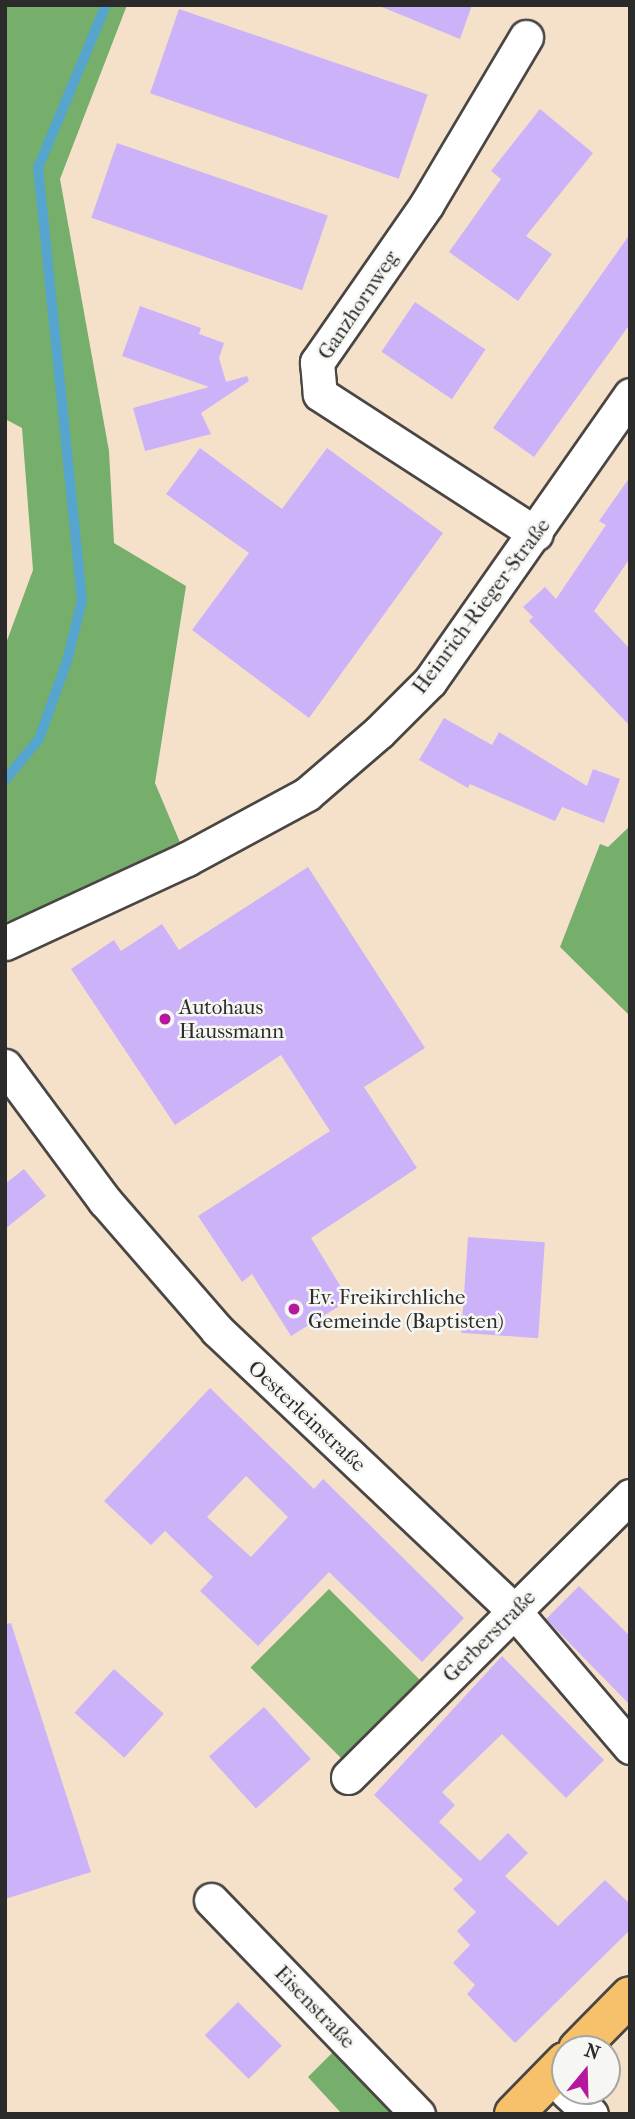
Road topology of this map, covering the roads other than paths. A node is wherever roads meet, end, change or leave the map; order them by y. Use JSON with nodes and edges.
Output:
{"nodes":[{"id":1,"x":526,"y":37,"type":"dead end"},
{"id":2,"x":630,"y":396,"type":"edge"},
{"id":3,"x":536,"y":534,"type":"junction"},
{"id":4,"x":5,"y":943,"type":"edge"},
{"id":5,"x":5,"y":1066,"type":"edge"},
{"id":6,"x":630,"y":1496,"type":"edge"},
{"id":7,"x":514,"y":1611,"type":"junction"},
{"id":8,"x":630,"y":1747,"type":"edge"},
{"id":9,"x":348,"y":1777,"type":"dead end"},
{"id":10,"x":211,"y":1900,"type":"dead end"},
{"id":11,"x":630,"y":1996,"type":"edge"},
{"id":12,"x":592,"y":2035,"type":"edge"},
{"id":13,"x":551,"y":2088,"type":"edge"},
{"id":14,"x":418,"y":2114,"type":"edge"},
{"id":15,"x":514,"y":2114,"type":"edge"}],
"edges":[{"from":1,"to":3,"type":"street","name":"Ganzhornweg"},
{"from":2,"to":3,"type":"street","name":"Heinrich-Rieger-Straße"},
{"from":3,"to":4,"type":"street","name":"Heinrich-Rieger-Straße"},
{"from":5,"to":7,"type":"street","name":"Oesterleinstraße"},
{"from":6,"to":7,"type":"street","name":"Gerberstraße"},
{"from":7,"to":8,"type":"street","name":"Oesterleinstraße"},
{"from":7,"to":9,"type":"street","name":"Gerberstraße"},
{"from":10,"to":14,"type":"street","name":"Eisenstraße"},
{"from":11,"to":12,"type":"main road"},
{"from":13,"to":15,"type":"main road"}]}
